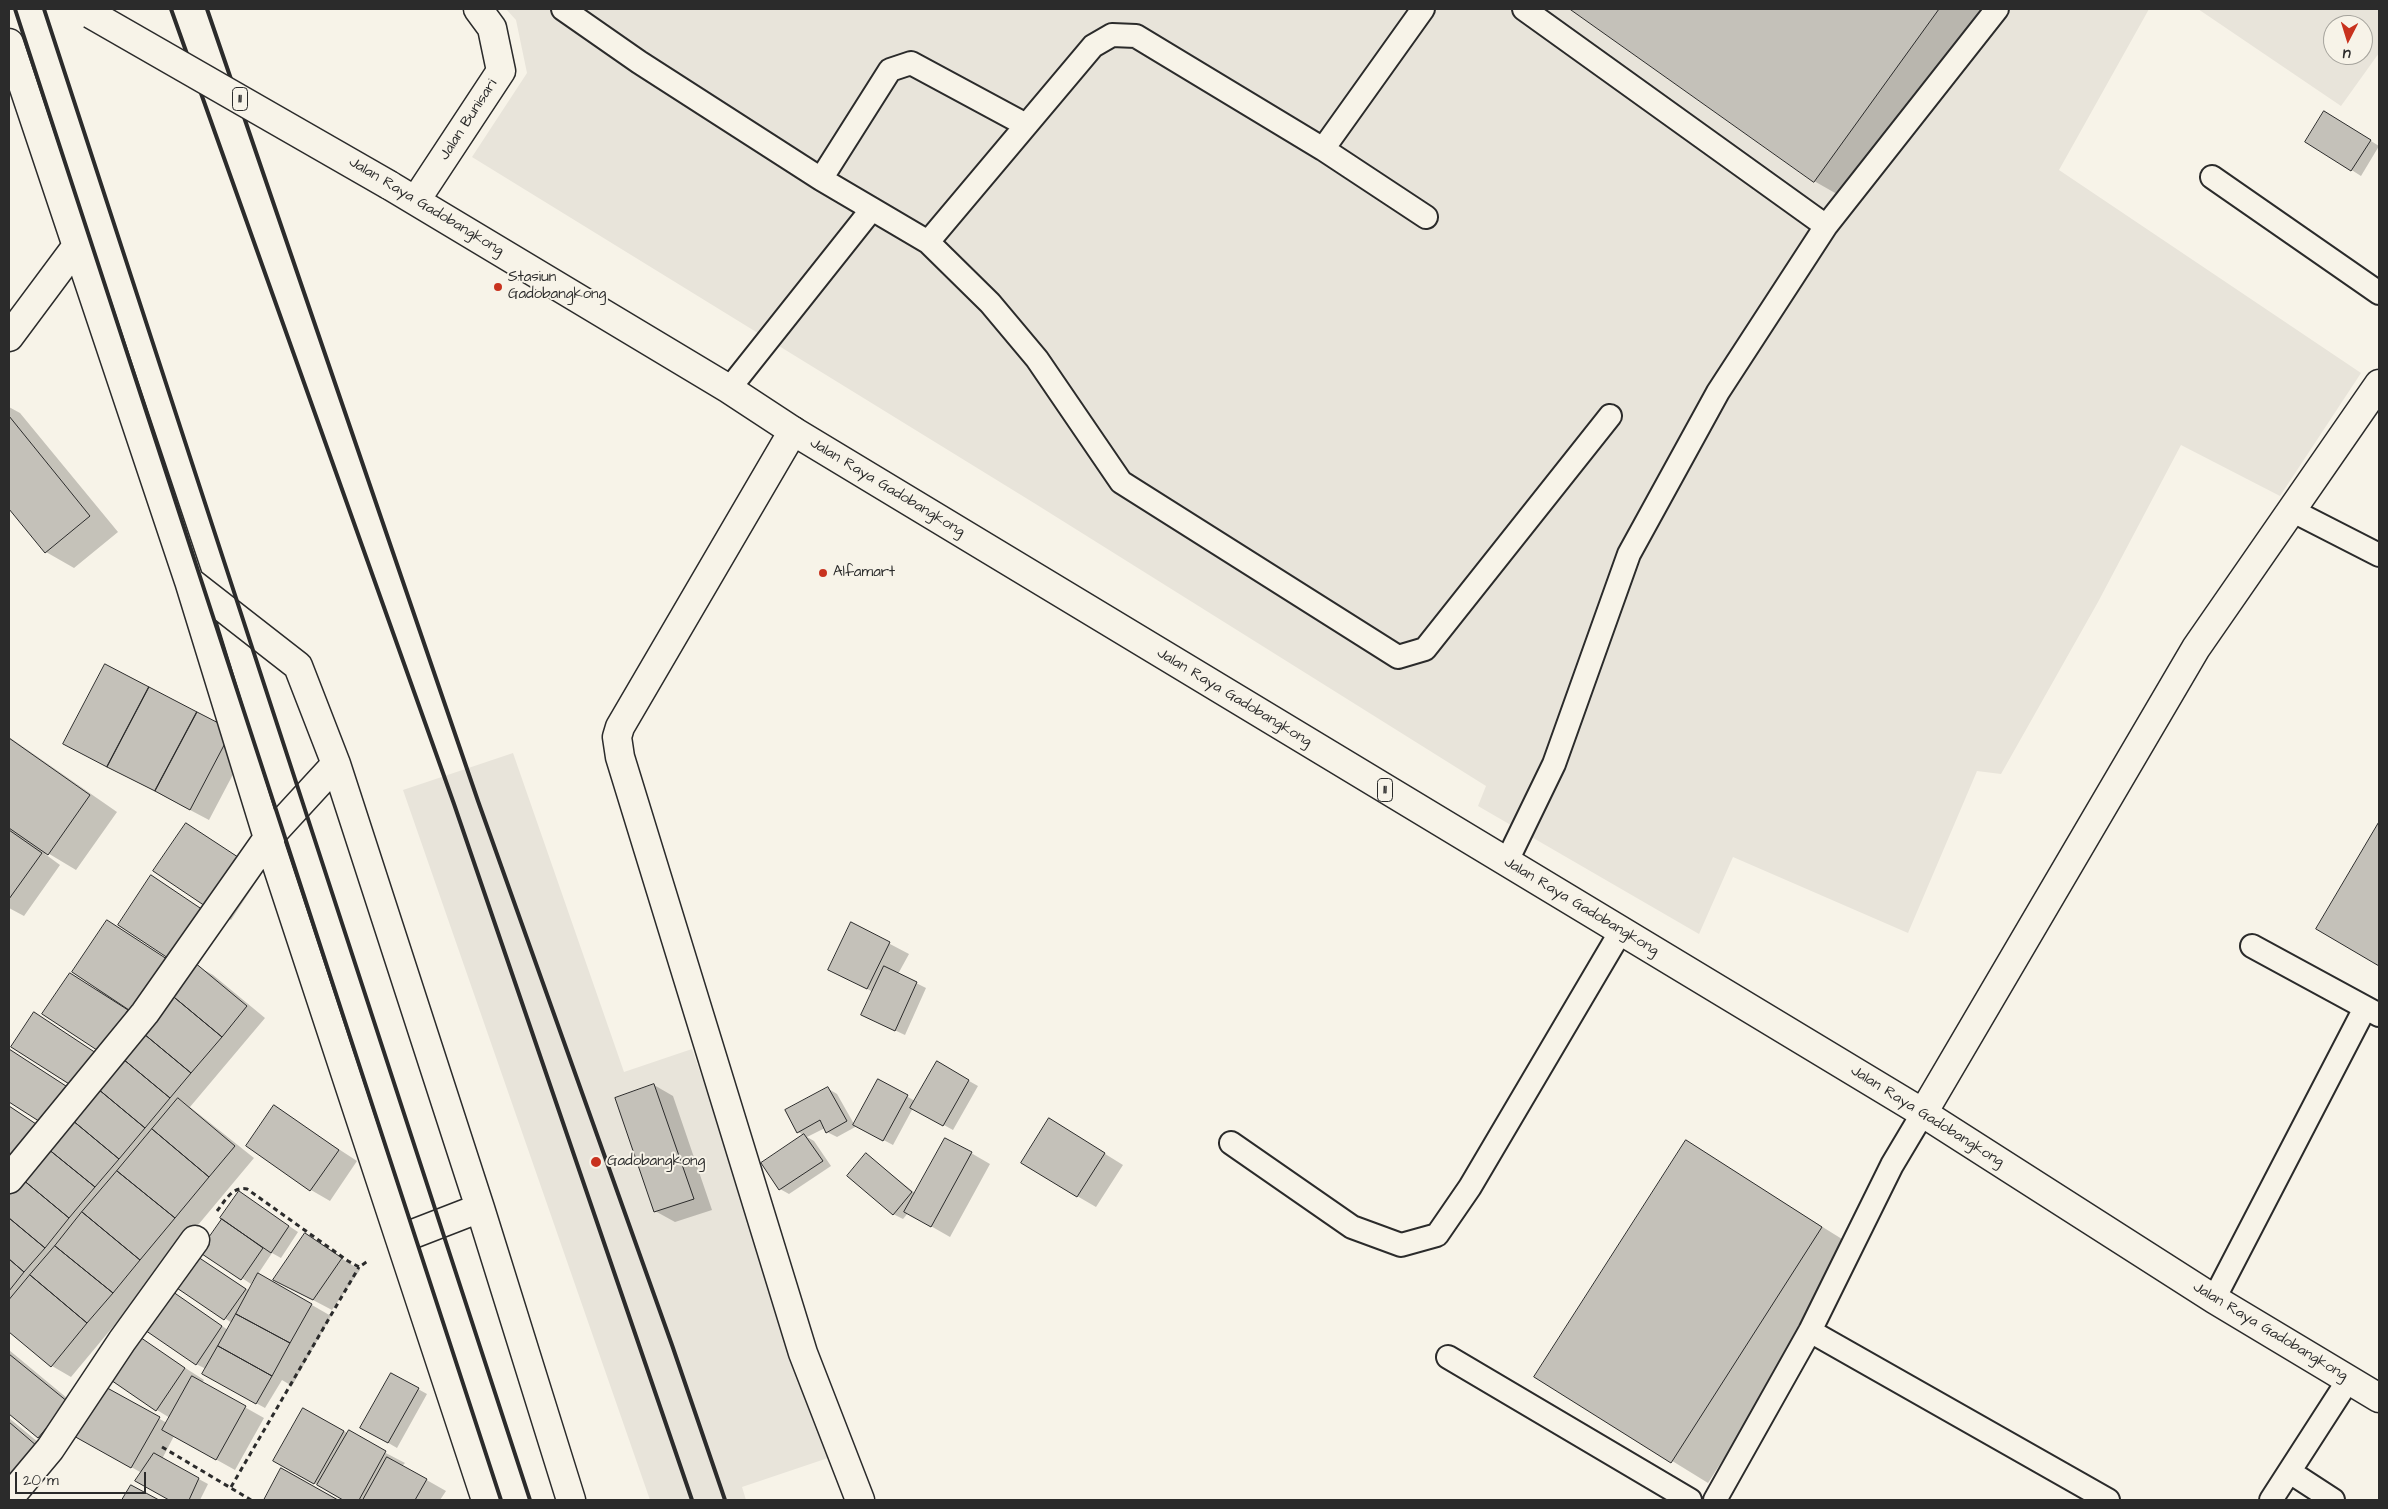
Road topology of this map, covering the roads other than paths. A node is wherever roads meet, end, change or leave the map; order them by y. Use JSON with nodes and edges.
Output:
{"nodes":[{"id":1,"x":478,"y":9,"type":"edge"},
{"id":2,"x":562,"y":9,"type":"edge"},
{"id":3,"x":1423,"y":9,"type":"edge"},
{"id":4,"x":1524,"y":9,"type":"edge"},
{"id":5,"x":1997,"y":9,"type":"edge"},
{"id":6,"x":87,"y":12,"type":"edge"},
{"id":7,"x":9,"y":43,"type":"edge"},
{"id":8,"x":1026,"y":125,"type":"junction"},
{"id":9,"x":1323,"y":149,"type":"junction"},
{"id":10,"x":2212,"y":177,"type":"dead end"},
{"id":11,"x":821,"y":179,"type":"junction"},
{"id":12,"x":416,"y":200,"type":"junction"},
{"id":13,"x":872,"y":208,"type":"junction"},
{"id":14,"x":1426,"y":217,"type":"dead end"},
{"id":15,"x":1826,"y":226,"type":"junction"},
{"id":16,"x":928,"y":242,"type":"junction"},
{"id":17,"x":76,"y":247,"type":"junction"},
{"id":18,"x":2379,"y":292,"type":"edge"},
{"id":19,"x":9,"y":337,"type":"edge"},
{"id":20,"x":2379,"y":384,"type":"edge"},
{"id":21,"x":729,"y":389,"type":"junction"},
{"id":22,"x":1610,"y":416,"type":"dead end"},
{"id":23,"x":792,"y":431,"type":"junction"},
{"id":24,"x":2290,"y":510,"type":"junction"},
{"id":25,"x":2379,"y":555,"type":"edge"},
{"id":26,"x":189,"y":581,"type":"junction"},
{"id":27,"x":336,"y":764,"type":"junction"},
{"id":28,"x":268,"y":838,"type":"junction"},
{"id":29,"x":1506,"y":863,"type":"junction"},
{"id":30,"x":1621,"y":930,"type":"junction"},
{"id":31,"x":2252,"y":946,"type":"dead end"},
{"id":32,"x":2372,"y":1011,"type":"edge"},
{"id":33,"x":1923,"y":1113,"type":"junction"},
{"id":34,"x":1231,"y":1143,"type":"dead end"},
{"id":35,"x":9,"y":1179,"type":"edge"},
{"id":36,"x":480,"y":1208,"type":"junction"},
{"id":37,"x":400,"y":1239,"type":"junction"},
{"id":38,"x":195,"y":1240,"type":"road end"},
{"id":39,"x":2214,"y":1299,"type":"junction"},
{"id":40,"x":1810,"y":1331,"type":"junction"},
{"id":41,"x":1448,"y":1357,"type":"dead end"},
{"id":42,"x":2349,"y":1379,"type":"junction"},
{"id":43,"x":2379,"y":1398,"type":"edge"},
{"id":44,"x":2290,"y":1472,"type":"junction"},
{"id":45,"x":9,"y":1498,"type":"edge"},
{"id":46,"x":486,"y":1500,"type":"edge"},
{"id":47,"x":571,"y":1500,"type":"edge"},
{"id":48,"x":860,"y":1500,"type":"edge"},
{"id":49,"x":1690,"y":1500,"type":"edge"},
{"id":50,"x":1715,"y":1500,"type":"edge"},
{"id":51,"x":2108,"y":1500,"type":"edge"},
{"id":52,"x":2271,"y":1500,"type":"edge"},
{"id":53,"x":2333,"y":1500,"type":"edge"}],
"edges":[{"from":1,"to":12,"type":"main road","name":"Jalan Bunisari"},
{"from":2,"to":11,"type":"lane"},
{"from":3,"to":9,"type":"lane"},
{"from":4,"to":15,"type":"lane"},
{"from":5,"to":15,"type":"lane"},
{"from":6,"to":12,"type":"main road","name":"Jalan Raya Gadobangkong","number":"11","bridge":true},
{"from":7,"to":17,"type":"main road"},
{"from":8,"to":9,"type":"lane"},
{"from":8,"to":11,"type":"lane"},
{"from":8,"to":16,"type":"lane"},
{"from":9,"to":14,"type":"lane"},
{"from":10,"to":18,"type":"lane"},
{"from":11,"to":13,"type":"lane"},
{"from":12,"to":21,"type":"main road","name":"Jalan Raya Gadobangkong","number":"11"},
{"from":13,"to":16,"type":"lane"},
{"from":13,"to":21,"type":"lane"},
{"from":15,"to":29,"type":"lane"},
{"from":16,"to":22,"type":"lane"},
{"from":17,"to":19,"type":"main road"},
{"from":17,"to":26,"type":"main road"},
{"from":20,"to":24,"type":"main road"},
{"from":21,"to":23,"type":"main road","name":"Jalan Raya Gadobangkong","number":"11"},
{"from":23,"to":29,"type":"main road","name":"Jalan Raya Gadobangkong","number":"11"},
{"from":23,"to":48,"type":"main road"},
{"from":24,"to":25,"type":"lane"},
{"from":24,"to":33,"type":"main road"},
{"from":26,"to":27,"type":"main road"},
{"from":26,"to":28,"type":"main road"},
{"from":27,"to":28,"type":"main road"},
{"from":27,"to":36,"type":"main road"},
{"from":28,"to":35,"type":"main road"},
{"from":28,"to":37,"type":"main road"},
{"from":29,"to":30,"type":"main road","name":"Jalan Raya Gadobangkong","number":"11"},
{"from":30,"to":33,"type":"main road","name":"Jalan Raya Gadobangkong","number":"11"},
{"from":30,"to":34,"type":"lane"},
{"from":31,"to":32,"type":"lane"},
{"from":32,"to":39,"type":"lane"},
{"from":33,"to":39,"type":"main road","name":"Jalan Raya Gadobangkong","number":"11"},
{"from":33,"to":40,"type":"lane"},
{"from":36,"to":37,"type":"main road"},
{"from":36,"to":47,"type":"main road"},
{"from":37,"to":46,"type":"main road"},
{"from":38,"to":45,"type":"main road"},
{"from":39,"to":42,"type":"main road","name":"Jalan Raya Gadobangkong","number":"11"},
{"from":40,"to":50,"type":"lane"},
{"from":40,"to":51,"type":"lane"},
{"from":41,"to":49,"type":"lane"},
{"from":42,"to":43,"type":"main road","name":"Jalan Raya Gadobangkong","number":"11"},
{"from":42,"to":44,"type":"lane"},
{"from":44,"to":52,"type":"lane"},
{"from":44,"to":53,"type":"lane"}]}
